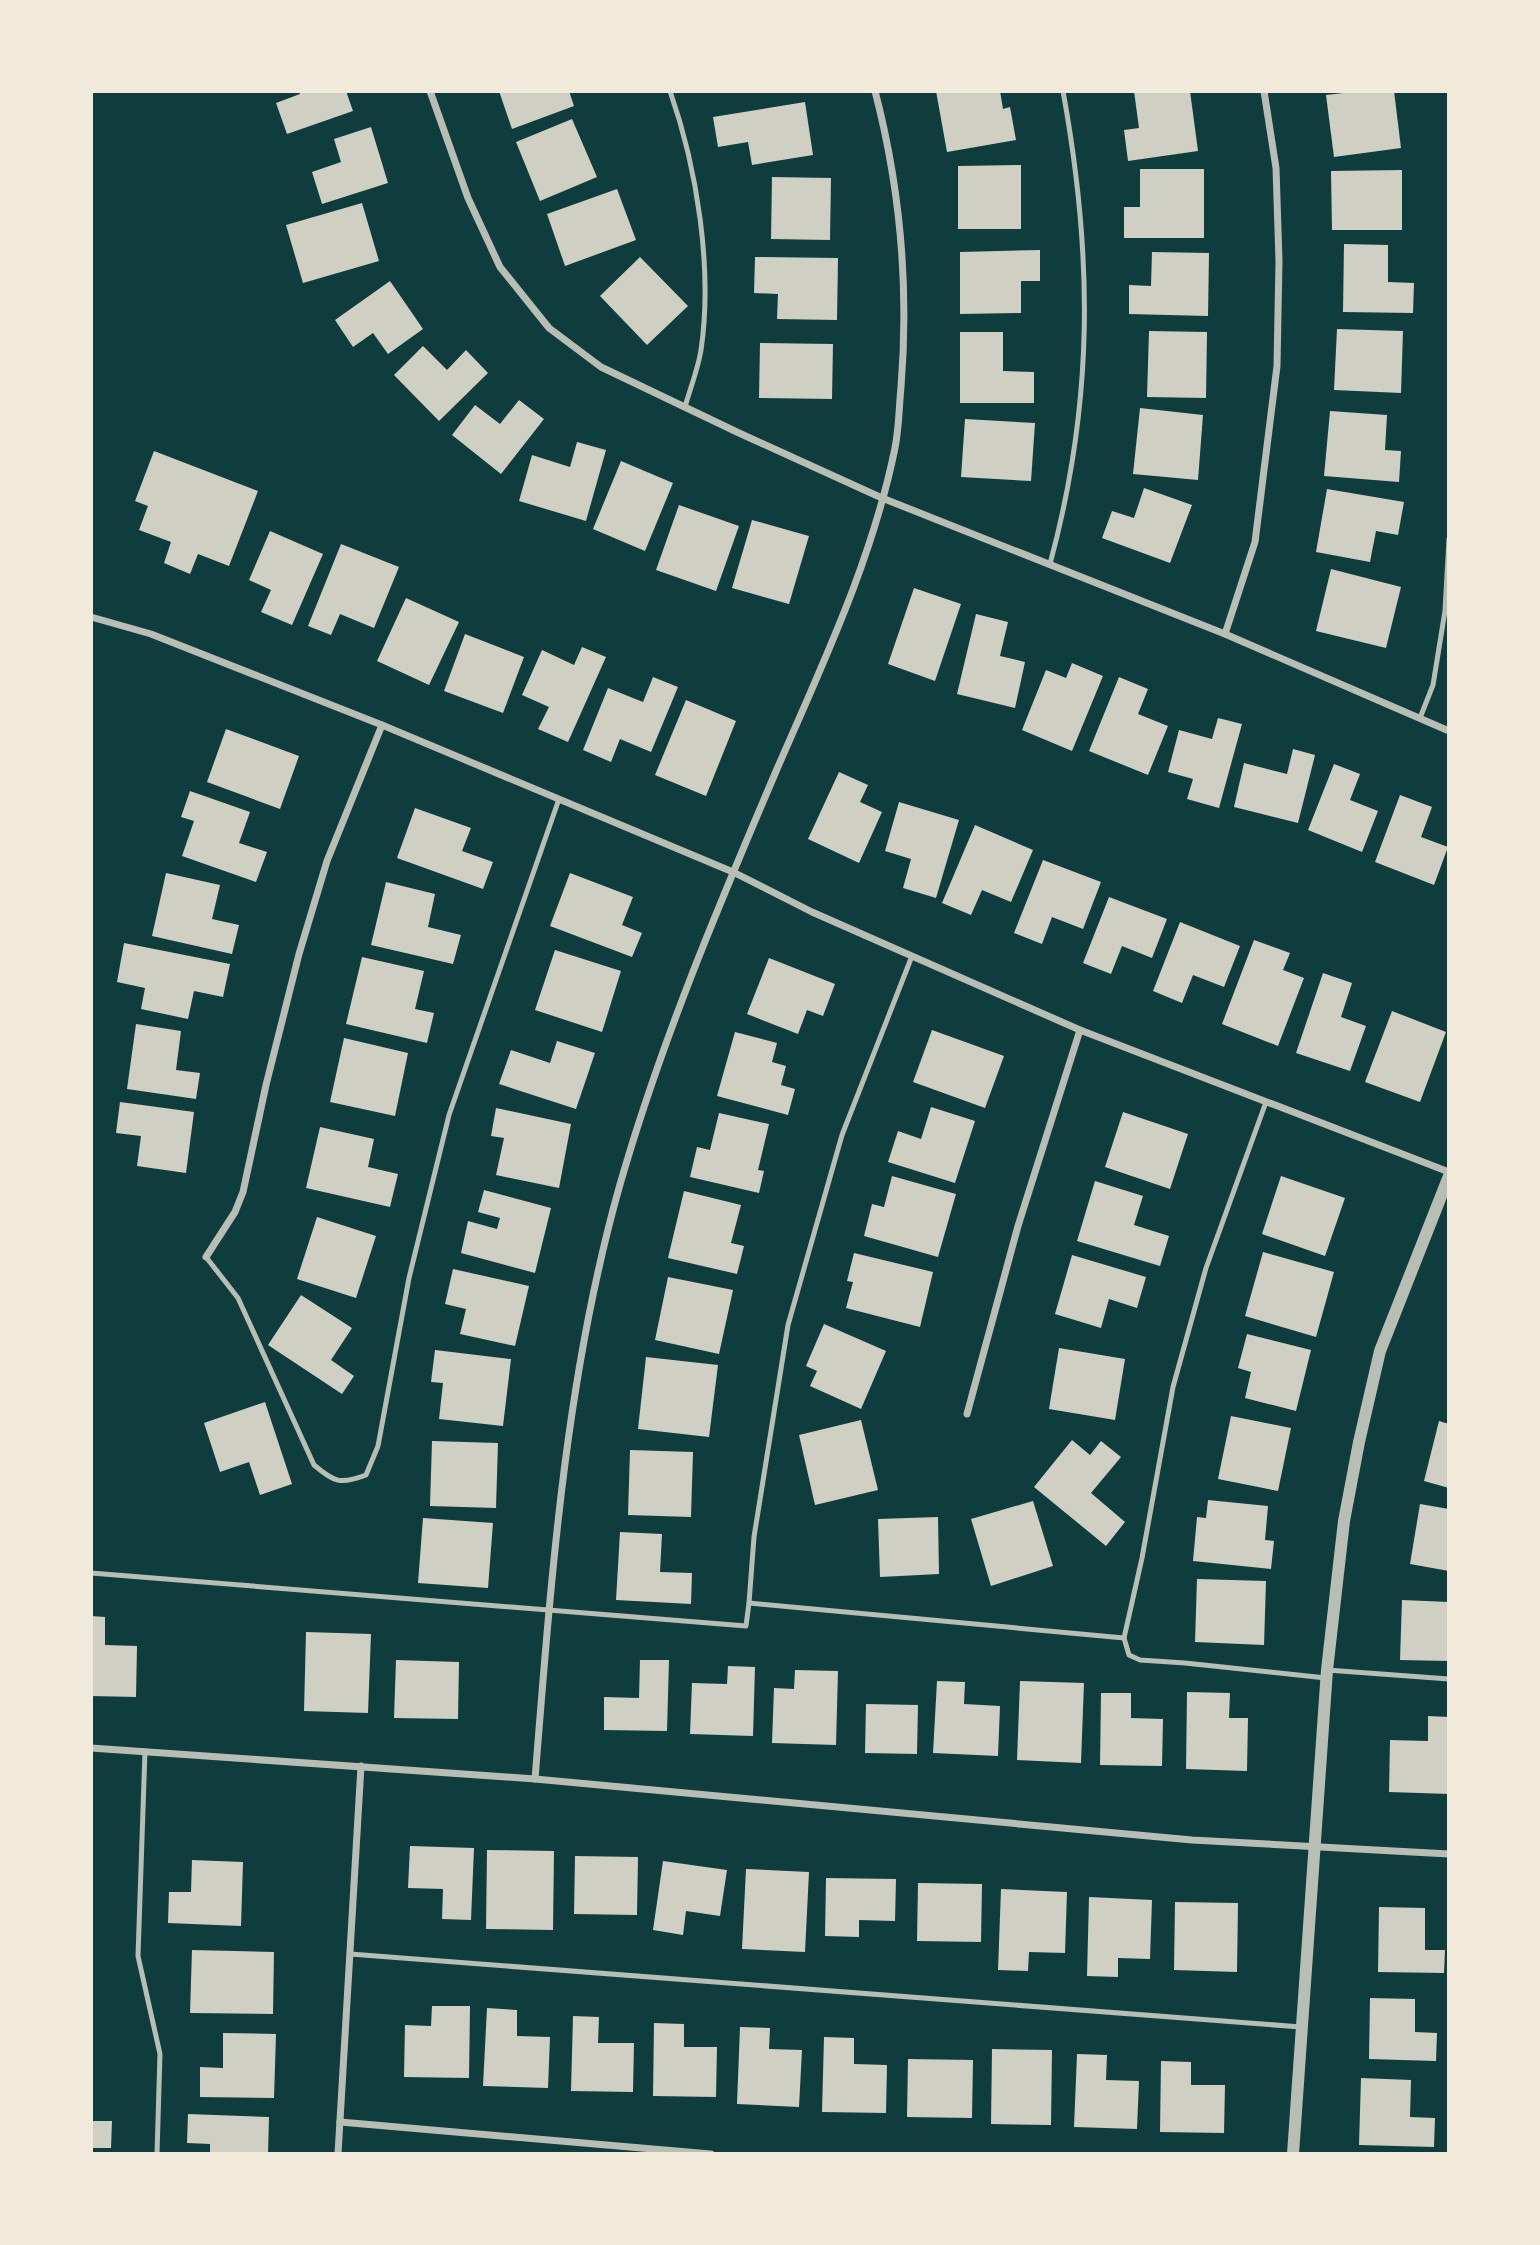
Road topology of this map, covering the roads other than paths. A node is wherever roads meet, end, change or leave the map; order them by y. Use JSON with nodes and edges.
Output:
{"nodes":[{"id":1,"x":430,"y":91,"type":"edge"},
{"id":2,"x":670,"y":91,"type":"edge"},
{"id":3,"x":876,"y":91,"type":"edge"},
{"id":4,"x":1063,"y":91,"type":"edge"},
{"id":5,"x":1264,"y":91,"type":"edge"},
{"id":6,"x":685,"y":407,"type":"junction"},
{"id":7,"x":882,"y":498,"type":"junction"},
{"id":8,"x":1449,"y":539,"type":"edge"},
{"id":9,"x":1050,"y":564,"type":"junction"},
{"id":10,"x":91,"y":617,"type":"edge"},
{"id":11,"x":1224,"y":634,"type":"junction"},
{"id":12,"x":1420,"y":718,"type":"junction"},
{"id":13,"x":382,"y":725,"type":"junction"},
{"id":14,"x":1449,"y":731,"type":"edge"},
{"id":15,"x":559,"y":799,"type":"junction"},
{"id":16,"x":733,"y":872,"type":"junction"},
{"id":17,"x":912,"y":956,"type":"junction"},
{"id":18,"x":1080,"y":1030,"type":"junction"},
{"id":19,"x":1266,"y":1102,"type":"junction"},
{"id":20,"x":1449,"y":1174,"type":"edge"},
{"id":21,"x":206,"y":1257,"type":"joint"},
{"id":22,"x":967,"y":1414,"type":"dead end"},
{"id":23,"x":91,"y":1573,"type":"edge"},
{"id":24,"x":749,"y":1603,"type":"junction"},
{"id":25,"x":549,"y":1611,"type":"junction"},
{"id":26,"x":1124,"y":1638,"type":"junction"},
{"id":27,"x":1327,"y":1674,"type":"junction"},
{"id":28,"x":1449,"y":1679,"type":"edge"},
{"id":29,"x":91,"y":1748,"type":"edge"},
{"id":30,"x":145,"y":1751,"type":"junction"},
{"id":31,"x":361,"y":1766,"type":"junction"},
{"id":32,"x":535,"y":1779,"type":"junction"},
{"id":33,"x":1314,"y":1846,"type":"junction"},
{"id":34,"x":1449,"y":1854,"type":"edge"},
{"id":35,"x":350,"y":1954,"type":"junction"},
{"id":36,"x":1301,"y":2027,"type":"junction"},
{"id":37,"x":340,"y":2122,"type":"junction"},
{"id":38,"x":157,"y":2154,"type":"edge"},
{"id":39,"x":338,"y":2154,"type":"edge"},
{"id":40,"x":711,"y":2154,"type":"edge"},
{"id":41,"x":1293,"y":2154,"type":"edge"}],
"edges":[{"from":1,"to":6,"type":"street"},
{"from":2,"to":6,"type":"lane"},
{"from":3,"to":7,"type":"street"},
{"from":4,"to":9,"type":"lane"},
{"from":5,"to":11,"type":"street"},
{"from":6,"to":7,"type":"street"},
{"from":7,"to":9,"type":"street"},
{"from":7,"to":16,"type":"street"},
{"from":8,"to":12,"type":"lane"},
{"from":9,"to":11,"type":"street"},
{"from":10,"to":13,"type":"street"},
{"from":11,"to":12,"type":"street"},
{"from":12,"to":14,"type":"street"},
{"from":13,"to":15,"type":"street"},
{"from":13,"to":21,"type":"street"},
{"from":15,"to":16,"type":"street"},
{"from":15,"to":21,"type":"lane"},
{"from":16,"to":17,"type":"street"},
{"from":16,"to":25,"type":"street"},
{"from":17,"to":18,"type":"street"},
{"from":17,"to":24,"type":"lane"},
{"from":18,"to":19,"type":"street"},
{"from":18,"to":22,"type":"street"},
{"from":19,"to":20,"type":"street"},
{"from":19,"to":26,"type":"lane"},
{"from":20,"to":27,"type":"street"},
{"from":23,"to":25,"type":"lane"},
{"from":24,"to":25,"type":"lane"},
{"from":24,"to":26,"type":"lane"},
{"from":25,"to":32,"type":"street"},
{"from":26,"to":27,"type":"lane"},
{"from":27,"to":28,"type":"lane"},
{"from":27,"to":33,"type":"street"},
{"from":29,"to":30,"type":"street"},
{"from":30,"to":31,"type":"street"},
{"from":30,"to":38,"type":"lane"},
{"from":31,"to":32,"type":"street"},
{"from":31,"to":35,"type":"street"},
{"from":32,"to":33,"type":"street"},
{"from":33,"to":34,"type":"street"},
{"from":33,"to":36,"type":"street"},
{"from":35,"to":36,"type":"lane"},
{"from":35,"to":37,"type":"street"},
{"from":36,"to":41,"type":"street"},
{"from":37,"to":39,"type":"street"},
{"from":37,"to":40,"type":"street"}]}
